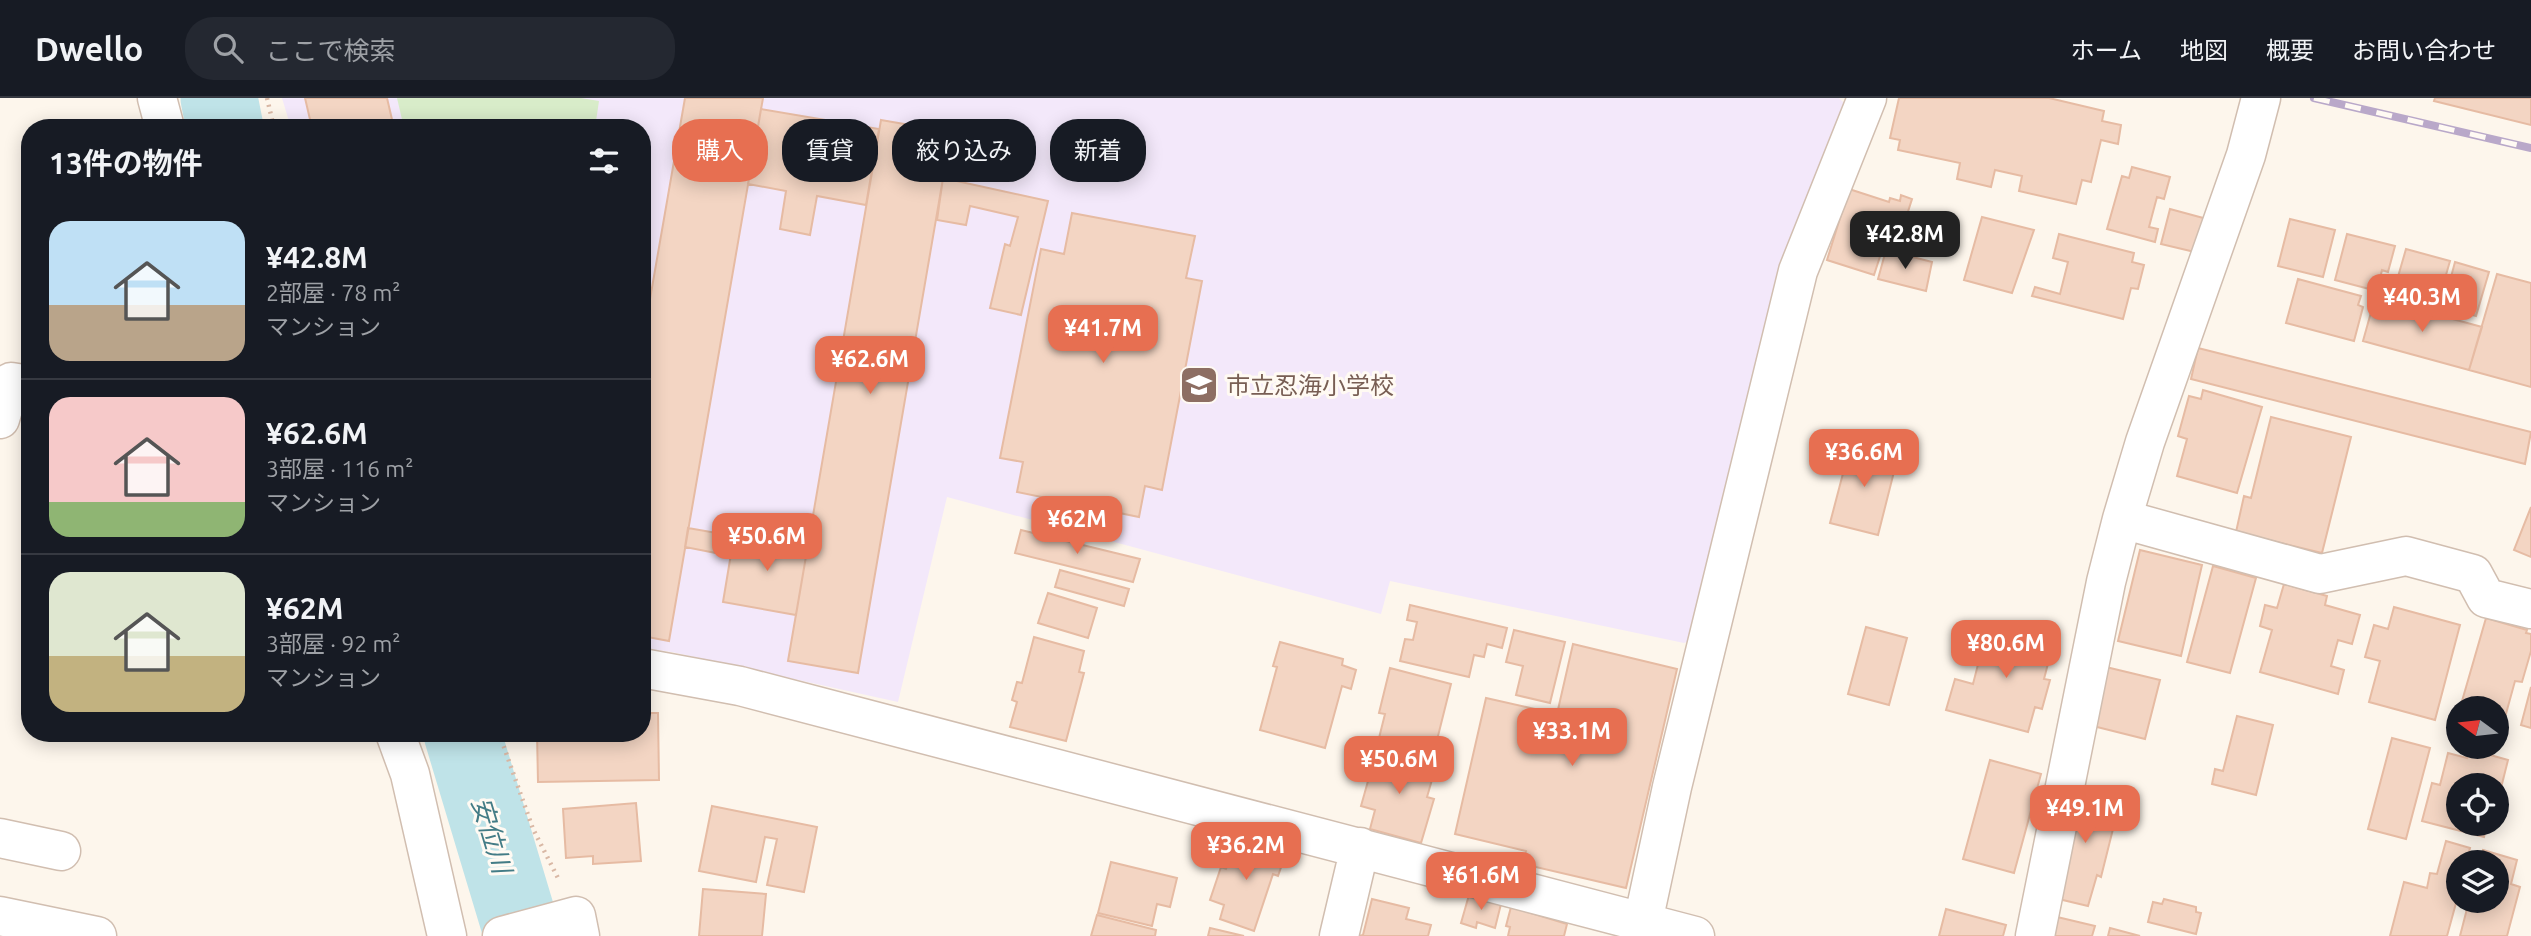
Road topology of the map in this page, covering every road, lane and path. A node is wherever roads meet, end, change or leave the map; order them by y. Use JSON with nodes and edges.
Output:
{"nodes":[{"id":1,"x":157,"y":98,"type":"edge"},
{"id":2,"x":267,"y":98,"type":"edge"},
{"id":3,"x":1867,"y":98,"type":"edge"},
{"id":4,"x":2261,"y":98,"type":"edge"},
{"id":5,"x":163,"y":119,"type":"edge"},
{"id":6,"x":272,"y":119,"type":"edge"},
{"id":7,"x":21,"y":384,"type":"edge"},
{"id":8,"x":0,"y":419,"type":"edge"},
{"id":9,"x":2122,"y":519,"type":"junction"},
{"id":10,"x":2531,"y":609,"type":"edge"},
{"id":11,"x":651,"y":670,"type":"edge"},
{"id":12,"x":398,"y":742,"type":"edge"},
{"id":13,"x":502,"y":742,"type":"edge"},
{"id":14,"x":0,"y":838,"type":"edge"},
{"id":15,"x":1360,"y":847,"type":"junction"},
{"id":16,"x":61,"y":850,"type":"dead end"},
{"id":17,"x":1643,"y":922,"type":"junction"},
{"id":18,"x":2,"y":923,"type":"edge"},
{"id":19,"x":569,"y":925,"type":"edge"},
{"id":20,"x":97,"y":936,"type":"edge"},
{"id":21,"x":447,"y":936,"type":"edge"},
{"id":22,"x":502,"y":936,"type":"edge"},
{"id":23,"x":1339,"y":936,"type":"edge"},
{"id":24,"x":1695,"y":936,"type":"edge"},
{"id":25,"x":2035,"y":936,"type":"edge"}],
"edges":[{"from":1,"to":5,"type":"street"},
{"from":2,"to":6,"type":"path"},
{"from":3,"to":17,"type":"street"},
{"from":4,"to":9,"type":"street"},
{"from":7,"to":8,"type":"street"},
{"from":9,"to":10,"type":"street"},
{"from":9,"to":25,"type":"street"},
{"from":11,"to":15,"type":"street"},
{"from":12,"to":21,"type":"street"},
{"from":13,"to":19,"type":"path"},
{"from":14,"to":16,"type":"street"},
{"from":15,"to":17,"type":"street"},
{"from":15,"to":23,"type":"street"},
{"from":17,"to":24,"type":"street"},
{"from":18,"to":20,"type":"street"},
{"from":19,"to":22,"type":"street"}]}
